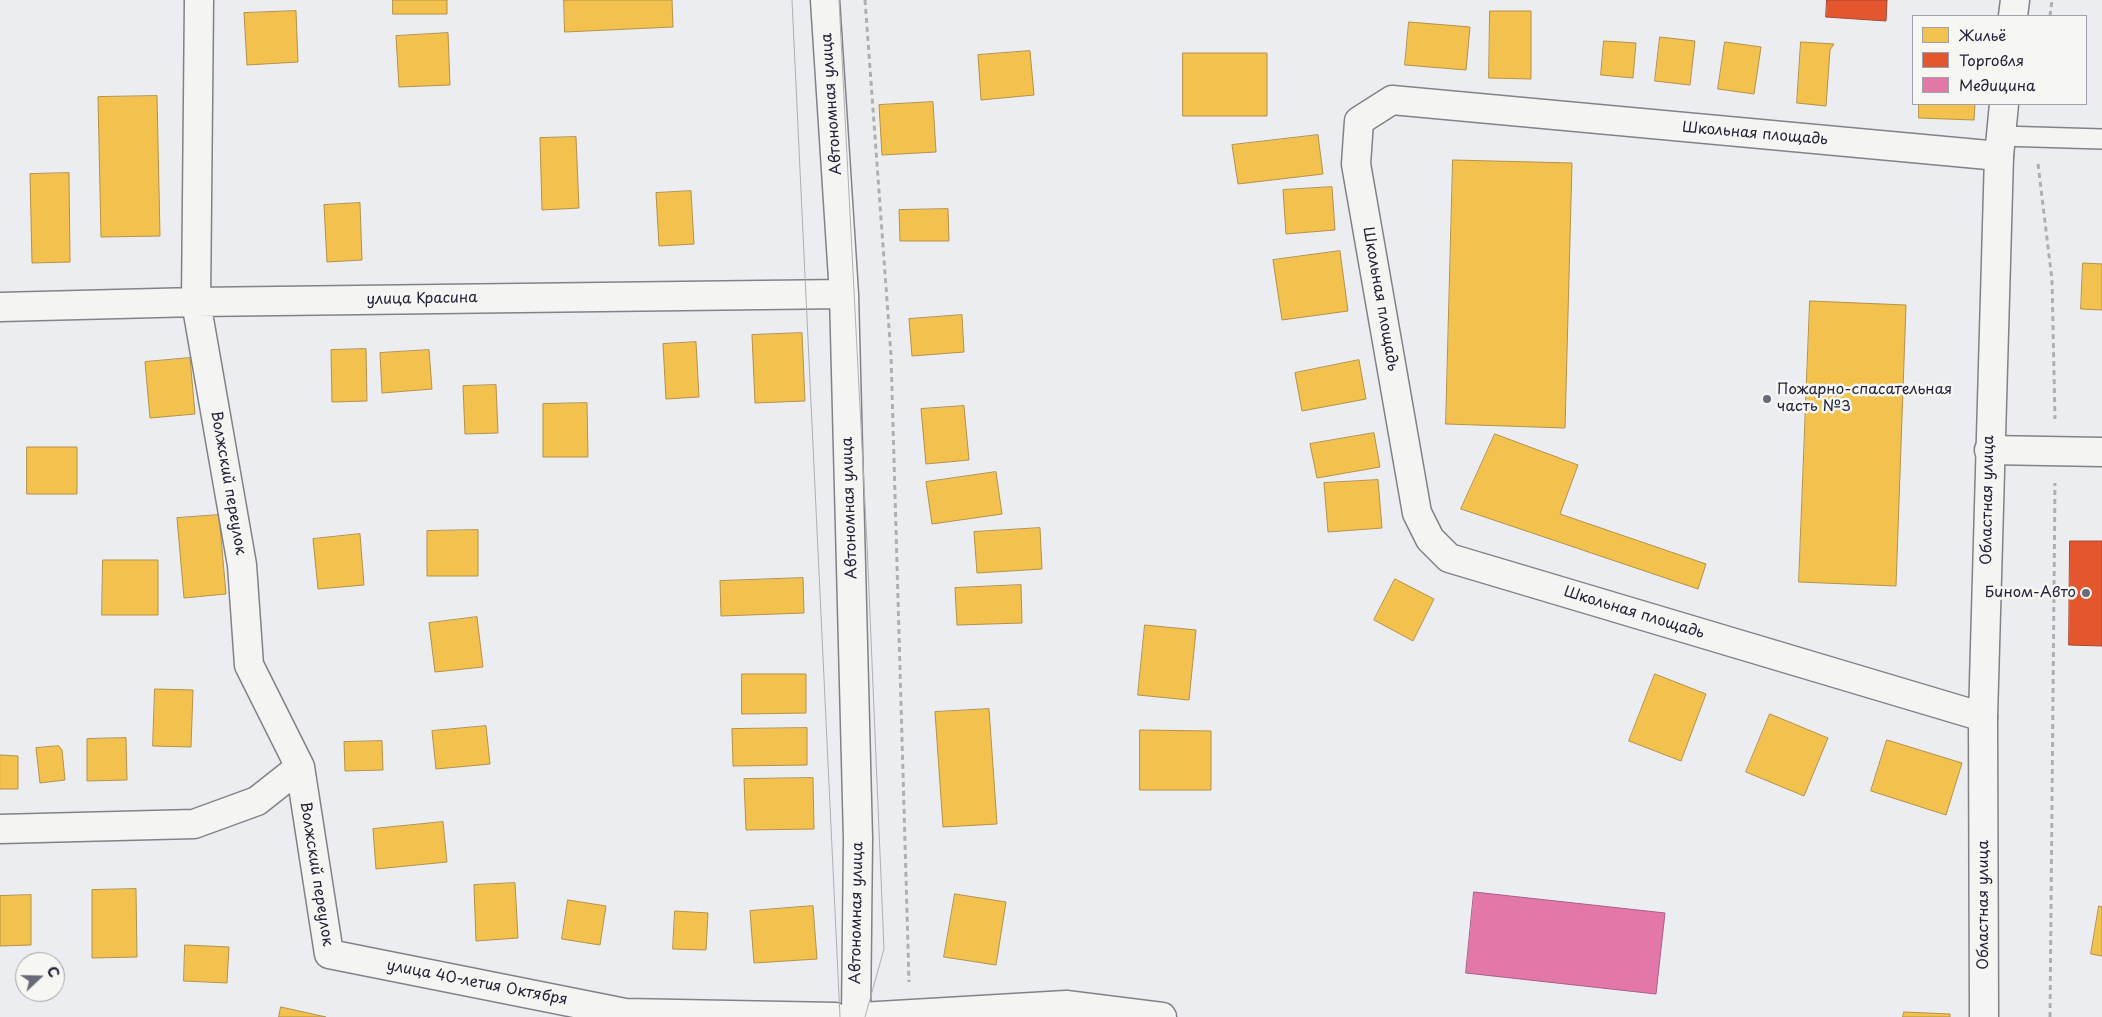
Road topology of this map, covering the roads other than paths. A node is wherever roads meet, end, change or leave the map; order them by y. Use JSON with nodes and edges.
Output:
{"nodes":[{"id":1,"x":199,"y":0,"type":"edge"},
{"id":2,"x":825,"y":0,"type":"edge"},
{"id":3,"x":2015,"y":0,"type":"edge"},
{"id":4,"x":2013,"y":15,"type":"edge"},
{"id":5,"x":2004,"y":105,"type":"edge"},
{"id":6,"x":2102,"y":139,"type":"edge"},
{"id":7,"x":2000,"y":146,"type":"junction"},
{"id":8,"x":844,"y":294,"type":"junction"},
{"id":9,"x":196,"y":302,"type":"junction"},
{"id":10,"x":0,"y":307,"type":"edge"},
{"id":11,"x":1989,"y":450,"type":"junction"},
{"id":12,"x":2102,"y":452,"type":"edge"},
{"id":13,"x":1983,"y":717,"type":"junction"},
{"id":14,"x":300,"y":766,"type":"junction"},
{"id":15,"x":0,"y":829,"type":"edge"},
{"id":16,"x":329,"y":954,"type":"joint"},
{"id":17,"x":910,"y":1015,"type":"edge"},
{"id":18,"x":835,"y":1017,"type":"edge"},
{"id":19,"x":856,"y":1017,"type":"edge"},
{"id":20,"x":860,"y":1017,"type":"edge"},
{"id":21,"x":1162,"y":1017,"type":"edge"},
{"id":22,"x":1984,"y":1017,"type":"edge"}],
"edges":[{"from":1,"to":9,"type":"street","name":"Волжский переулок"},
{"from":2,"to":8,"type":"street","name":"Автономная улица"},
{"from":3,"to":4,"type":"street"},
{"from":5,"to":7,"type":"street","name":"Областная улица"},
{"from":6,"to":7,"type":"lane"},
{"from":7,"to":11,"type":"street","name":"Областная улица"},
{"from":7,"to":13,"type":"street","name":"Школьная площадь"},
{"from":8,"to":9,"type":"street","name":"улица Красина"},
{"from":8,"to":19,"type":"street","name":"Автономная улица"},
{"from":9,"to":10,"type":"street","name":"улица Красина"},
{"from":9,"to":14,"type":"street","name":"Волжский переулок"},
{"from":11,"to":12,"type":"street"},
{"from":11,"to":13,"type":"street","name":"Областная улица"},
{"from":13,"to":22,"type":"street","name":"Областная улица"},
{"from":14,"to":15,"type":"street"},
{"from":14,"to":16,"type":"street","name":"Волжский переулок"},
{"from":16,"to":18,"type":"street","name":"улица 40-летия Октября"},
{"from":17,"to":20,"type":"street"},
{"from":17,"to":21,"type":"street"}]}
